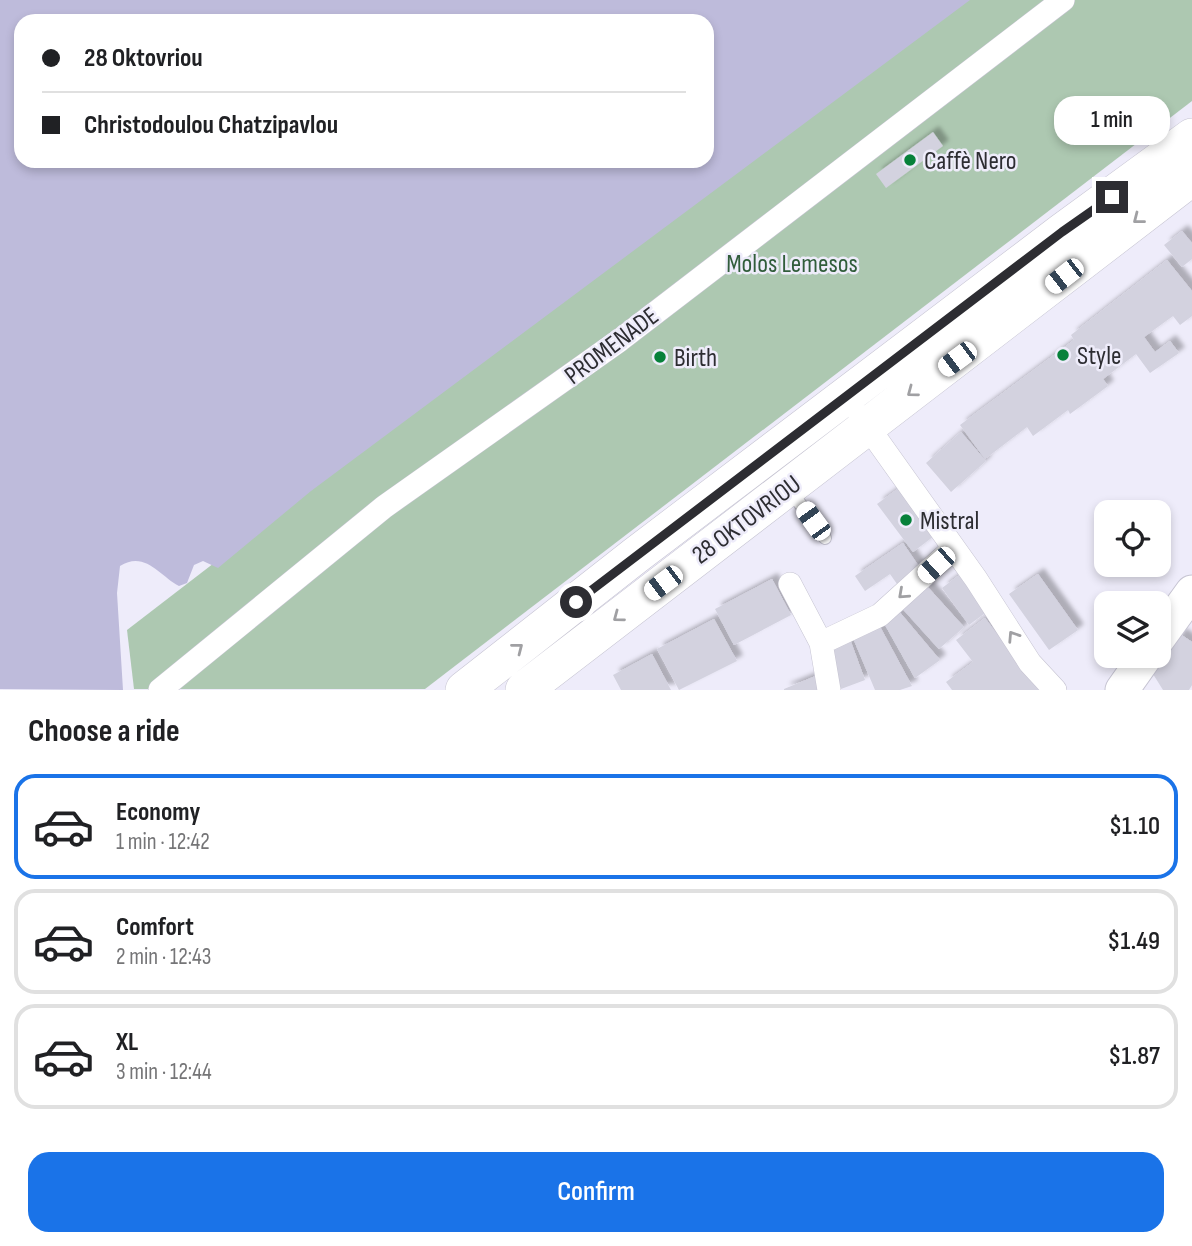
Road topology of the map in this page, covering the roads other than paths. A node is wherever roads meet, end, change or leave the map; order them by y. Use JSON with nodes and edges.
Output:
{"nodes":[{"id":1,"x":1063,"y":0,"type":"edge"},
{"id":2,"x":1192,"y":137,"type":"edge"},
{"id":3,"x":1192,"y":177,"type":"edge"},
{"id":4,"x":847,"y":396,"type":"junction"},
{"id":5,"x":867,"y":426,"type":"junction"},
{"id":6,"x":788,"y":487,"type":"junction"},
{"id":7,"x":825,"y":538,"type":"dead end"},
{"id":8,"x":954,"y":548,"type":"junction"},
{"id":9,"x":790,"y":584,"type":"dead end"},
{"id":10,"x":1192,"y":592,"type":"edge"},
{"id":11,"x":1171,"y":621,"type":"edge"},
{"id":12,"x":821,"y":643,"type":"junction"},
{"id":13,"x":1138,"y":668,"type":"edge"},
{"id":14,"x":160,"y":690,"type":"edge"},
{"id":15,"x":464,"y":690,"type":"edge"},
{"id":16,"x":524,"y":690,"type":"edge"},
{"id":17,"x":829,"y":690,"type":"edge"},
{"id":18,"x":1055,"y":690,"type":"edge"},
{"id":19,"x":1122,"y":690,"type":"edge"}],
"edges":[{"from":1,"to":14,"type":"street","name":"PROMENADE"},
{"from":2,"to":4,"type":"main road","name":"28 OKTOVRIOU"},
{"from":3,"to":5,"type":"main road","name":"28 OKTOVRIOU","one_way":true},
{"from":4,"to":5,"type":"street"},
{"from":15,"to":4,"type":"main road","name":"28 OKTOVRIOU","one_way":true},
{"from":5,"to":6,"type":"main road","name":"28 OKTOVRIOU"},
{"from":5,"to":8,"type":"street"},
{"from":6,"to":7,"type":"lane"},
{"from":6,"to":16,"type":"main road","name":"28 OKTOVRIOU","one_way":true},
{"from":8,"to":12,"type":"street","one_way":true},
{"from":18,"to":8,"type":"street","one_way":true},
{"from":9,"to":12,"type":"street"},
{"from":10,"to":11,"type":"street"},
{"from":12,"to":17,"type":"street"},
{"from":13,"to":19,"type":"street"}]}
